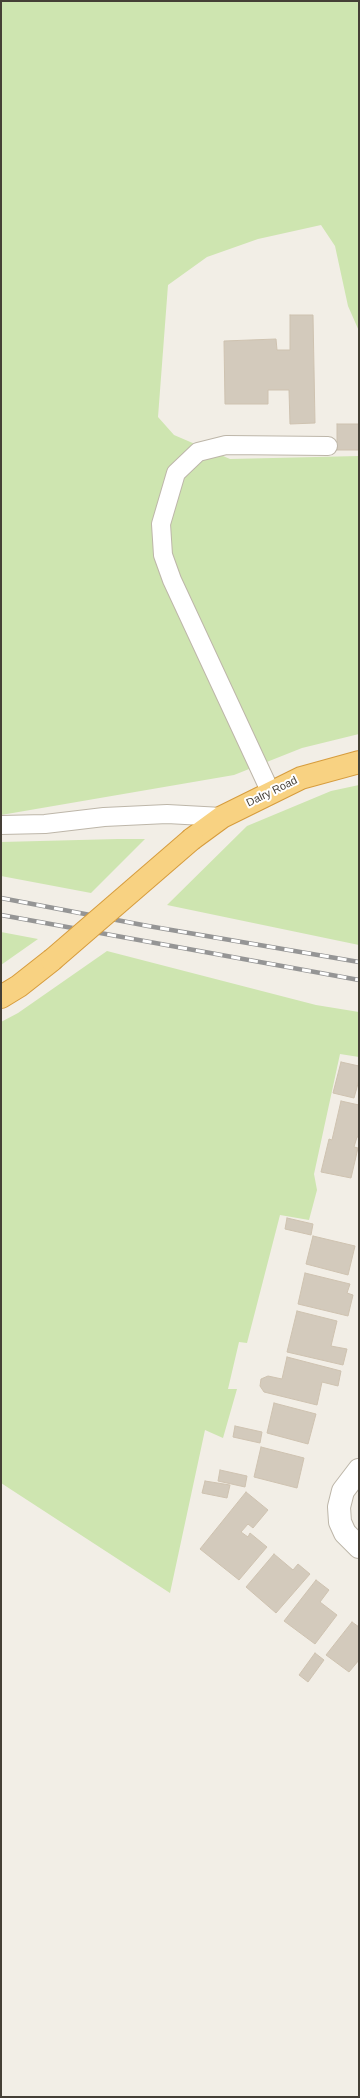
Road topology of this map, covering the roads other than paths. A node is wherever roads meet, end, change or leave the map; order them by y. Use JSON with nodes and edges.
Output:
{"nodes":[{"id":1,"x":328,"y":446,"type":"dead end"},
{"id":2,"x":359,"y":762,"type":"edge"},
{"id":3,"x":271,"y":793,"type":"junction"},
{"id":4,"x":222,"y":816,"type":"junction"},
{"id":5,"x":1,"y":825,"type":"edge"},
{"id":6,"x":1,"y":997,"type":"edge"},
{"id":7,"x":359,"y":1470,"type":"edge"},
{"id":8,"x":359,"y":1547,"type":"edge"}],
"edges":[{"from":1,"to":3,"type":"lane"},
{"from":2,"to":3,"type":"highway","name":"Dalry Road"},
{"from":3,"to":4,"type":"highway","name":"Dalry Road"},
{"from":4,"to":5,"type":"lane"},
{"from":4,"to":6,"type":"highway","name":"Dalry Road","bridge":true},
{"from":7,"to":8,"type":"street"}]}
